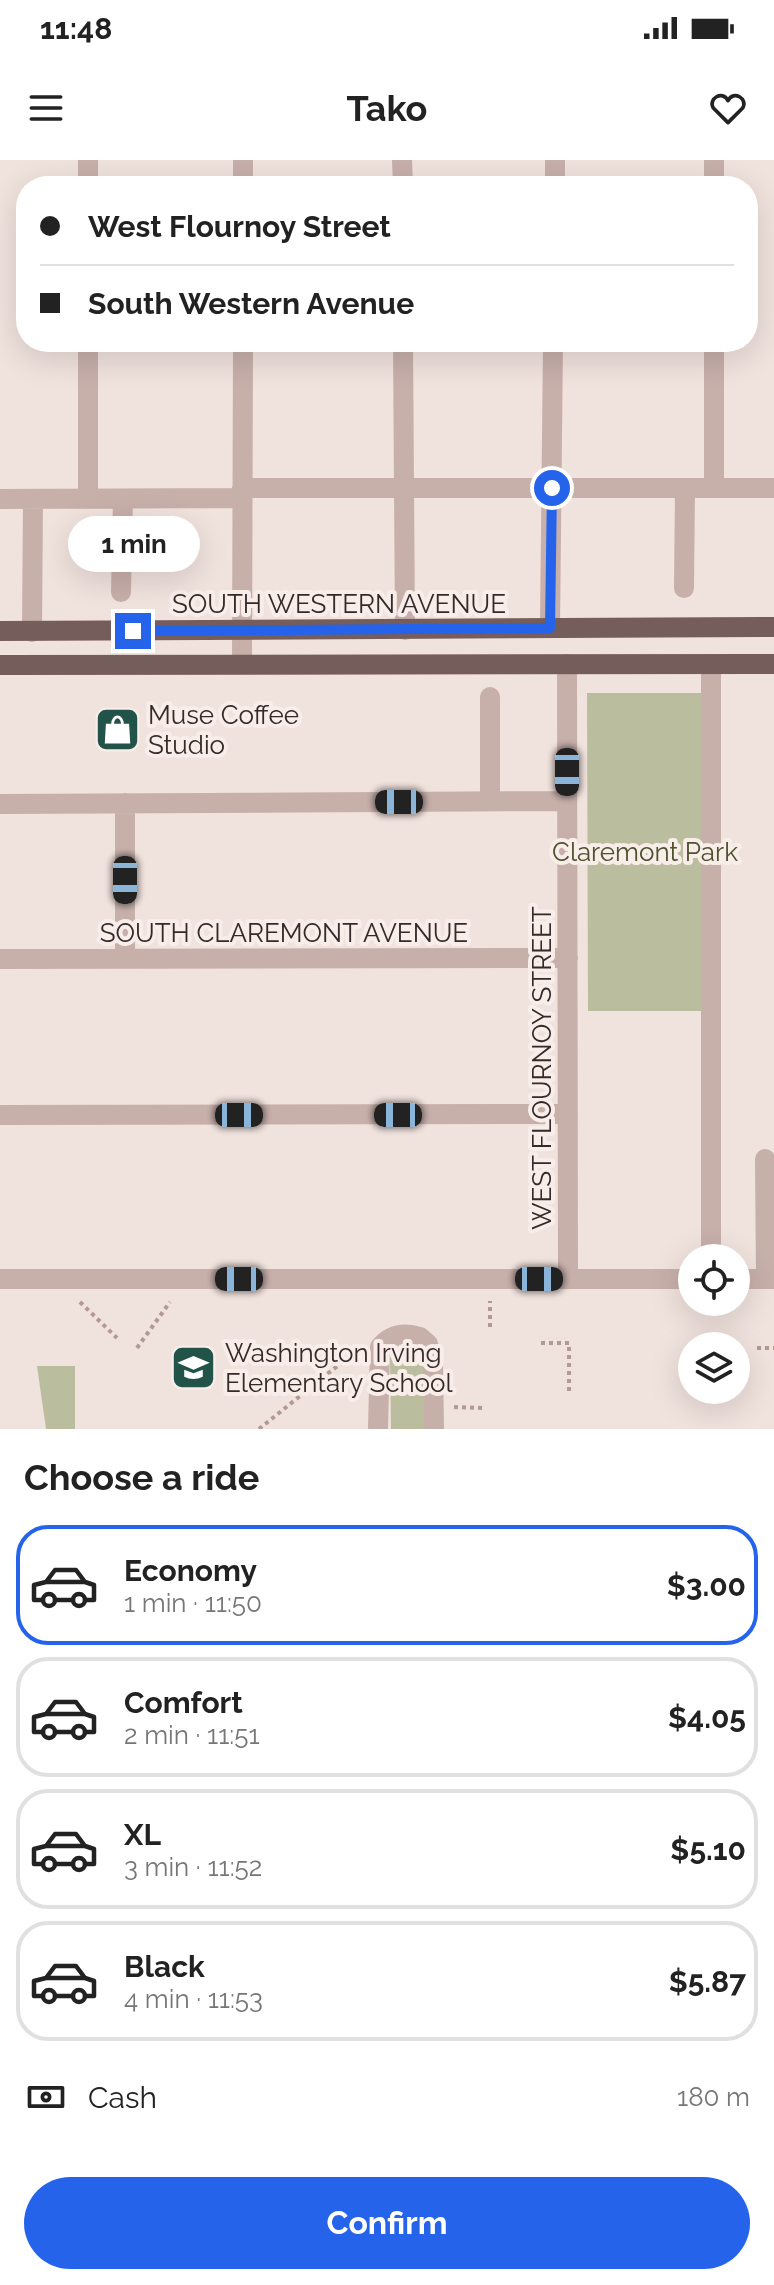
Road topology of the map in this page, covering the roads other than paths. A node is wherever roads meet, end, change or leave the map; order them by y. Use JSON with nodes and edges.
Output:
{"nodes":[{"id":1,"x":88,"y":352,"type":"edge"},
{"id":2,"x":243,"y":352,"type":"edge"},
{"id":3,"x":403,"y":352,"type":"edge"},
{"id":4,"x":553,"y":352,"type":"edge"},
{"id":5,"x":714,"y":352,"type":"edge"},
{"id":6,"x":404,"y":487,"type":"junction"},
{"id":7,"x":552,"y":488,"type":"junction"},
{"id":8,"x":685,"y":488,"type":"junction"},
{"id":9,"x":714,"y":488,"type":"junction"},
{"id":10,"x":774,"y":488,"type":"edge"},
{"id":11,"x":242,"y":493,"type":"junction"},
{"id":12,"x":0,"y":499,"type":"edge"},
{"id":13,"x":33,"y":499,"type":"junction"},
{"id":14,"x":88,"y":499,"type":"junction"},
{"id":15,"x":123,"y":499,"type":"junction"},
{"id":16,"x":684,"y":588,"type":"dead end"},
{"id":17,"x":121,"y":592,"type":"dead end"},
{"id":18,"x":774,"y":627,"type":"edge"},
{"id":19,"x":550,"y":628,"type":"junction"},
{"id":20,"x":405,"y":630,"type":"junction"},
{"id":21,"x":0,"y":631,"type":"edge"},
{"id":22,"x":242,"y":631,"type":"junction"},
{"id":23,"x":32,"y":632,"type":"junction"},
{"id":24,"x":242,"y":664,"type":"junction"},
{"id":25,"x":567,"y":664,"type":"junction"},
{"id":26,"x":711,"y":664,"type":"junction"},
{"id":27,"x":774,"y":664,"type":"edge"},
{"id":28,"x":0,"y":665,"type":"edge"},
{"id":29,"x":490,"y":697,"type":"dead end"},
{"id":30,"x":490,"y":801,"type":"junction"},
{"id":31,"x":567,"y":801,"type":"junction"},
{"id":32,"x":125,"y":803,"type":"junction"},
{"id":33,"x":0,"y":804,"type":"edge"},
{"id":34,"x":568,"y":958,"type":"junction"},
{"id":35,"x":0,"y":959,"type":"edge"},
{"id":36,"x":125,"y":959,"type":"junction"},
{"id":37,"x":568,"y":1114,"type":"junction"},
{"id":38,"x":0,"y":1115,"type":"edge"},
{"id":39,"x":765,"y":1159,"type":"dead end"},
{"id":40,"x":711,"y":1244,"type":"edge"},
{"id":41,"x":0,"y":1279,"type":"edge"},
{"id":42,"x":568,"y":1279,"type":"junction"},
{"id":43,"x":678,"y":1279,"type":"edge"},
{"id":44,"x":770,"y":1279,"type":"edge"},
{"id":45,"x":378,"y":1429,"type":"edge"},
{"id":46,"x":434,"y":1429,"type":"edge"}],
"edges":[{"from":1,"to":14,"type":"street"},
{"from":2,"to":11,"type":"street"},
{"from":3,"to":6,"type":"street"},
{"from":4,"to":7,"type":"street"},
{"from":5,"to":9,"type":"street"},
{"from":6,"to":7,"type":"street"},
{"from":6,"to":11,"type":"street"},
{"from":6,"to":20,"type":"street"},
{"from":7,"to":8,"type":"street"},
{"from":7,"to":19,"type":"street"},
{"from":8,"to":9,"type":"street"},
{"from":8,"to":16,"type":"street"},
{"from":9,"to":10,"type":"street"},
{"from":11,"to":15,"type":"street"},
{"from":11,"to":22,"type":"street"},
{"from":12,"to":13,"type":"street"},
{"from":13,"to":14,"type":"street"},
{"from":13,"to":23,"type":"street"},
{"from":14,"to":15,"type":"street"},
{"from":15,"to":17,"type":"street"},
{"from":18,"to":19,"type":"main road","name":"SOUTH WESTERN AVENUE"},
{"from":19,"to":20,"type":"main road","name":"SOUTH WESTERN AVENUE"},
{"from":20,"to":22,"type":"main road","name":"SOUTH WESTERN AVENUE"},
{"from":21,"to":23,"type":"main road","name":"SOUTH WESTERN AVENUE"},
{"from":22,"to":23,"type":"main road","name":"SOUTH WESTERN AVENUE"},
{"from":22,"to":24,"type":"street"},
{"from":24,"to":25,"type":"main road"},
{"from":24,"to":28,"type":"main road"},
{"from":25,"to":26,"type":"main road"},
{"from":25,"to":31,"type":"street","name":"WEST FLOURNOY STREET"},
{"from":26,"to":27,"type":"main road"},
{"from":26,"to":40,"type":"street"},
{"from":29,"to":30,"type":"street"},
{"from":30,"to":31,"type":"street"},
{"from":30,"to":32,"type":"street"},
{"from":31,"to":34,"type":"street","name":"WEST FLOURNOY STREET"},
{"from":32,"to":33,"type":"street"},
{"from":32,"to":36,"type":"street"},
{"from":34,"to":36,"type":"street","name":"SOUTH CLAREMONT AVENUE"},
{"from":34,"to":37,"type":"street","name":"WEST FLOURNOY STREET"},
{"from":35,"to":36,"type":"street","name":"SOUTH CLAREMONT AVENUE"},
{"from":37,"to":38,"type":"street"},
{"from":37,"to":42,"type":"street","name":"WEST FLOURNOY STREET"},
{"from":39,"to":44,"type":"street"},
{"from":41,"to":42,"type":"street"},
{"from":42,"to":43,"type":"street"},
{"from":45,"to":46,"type":"street"}]}
